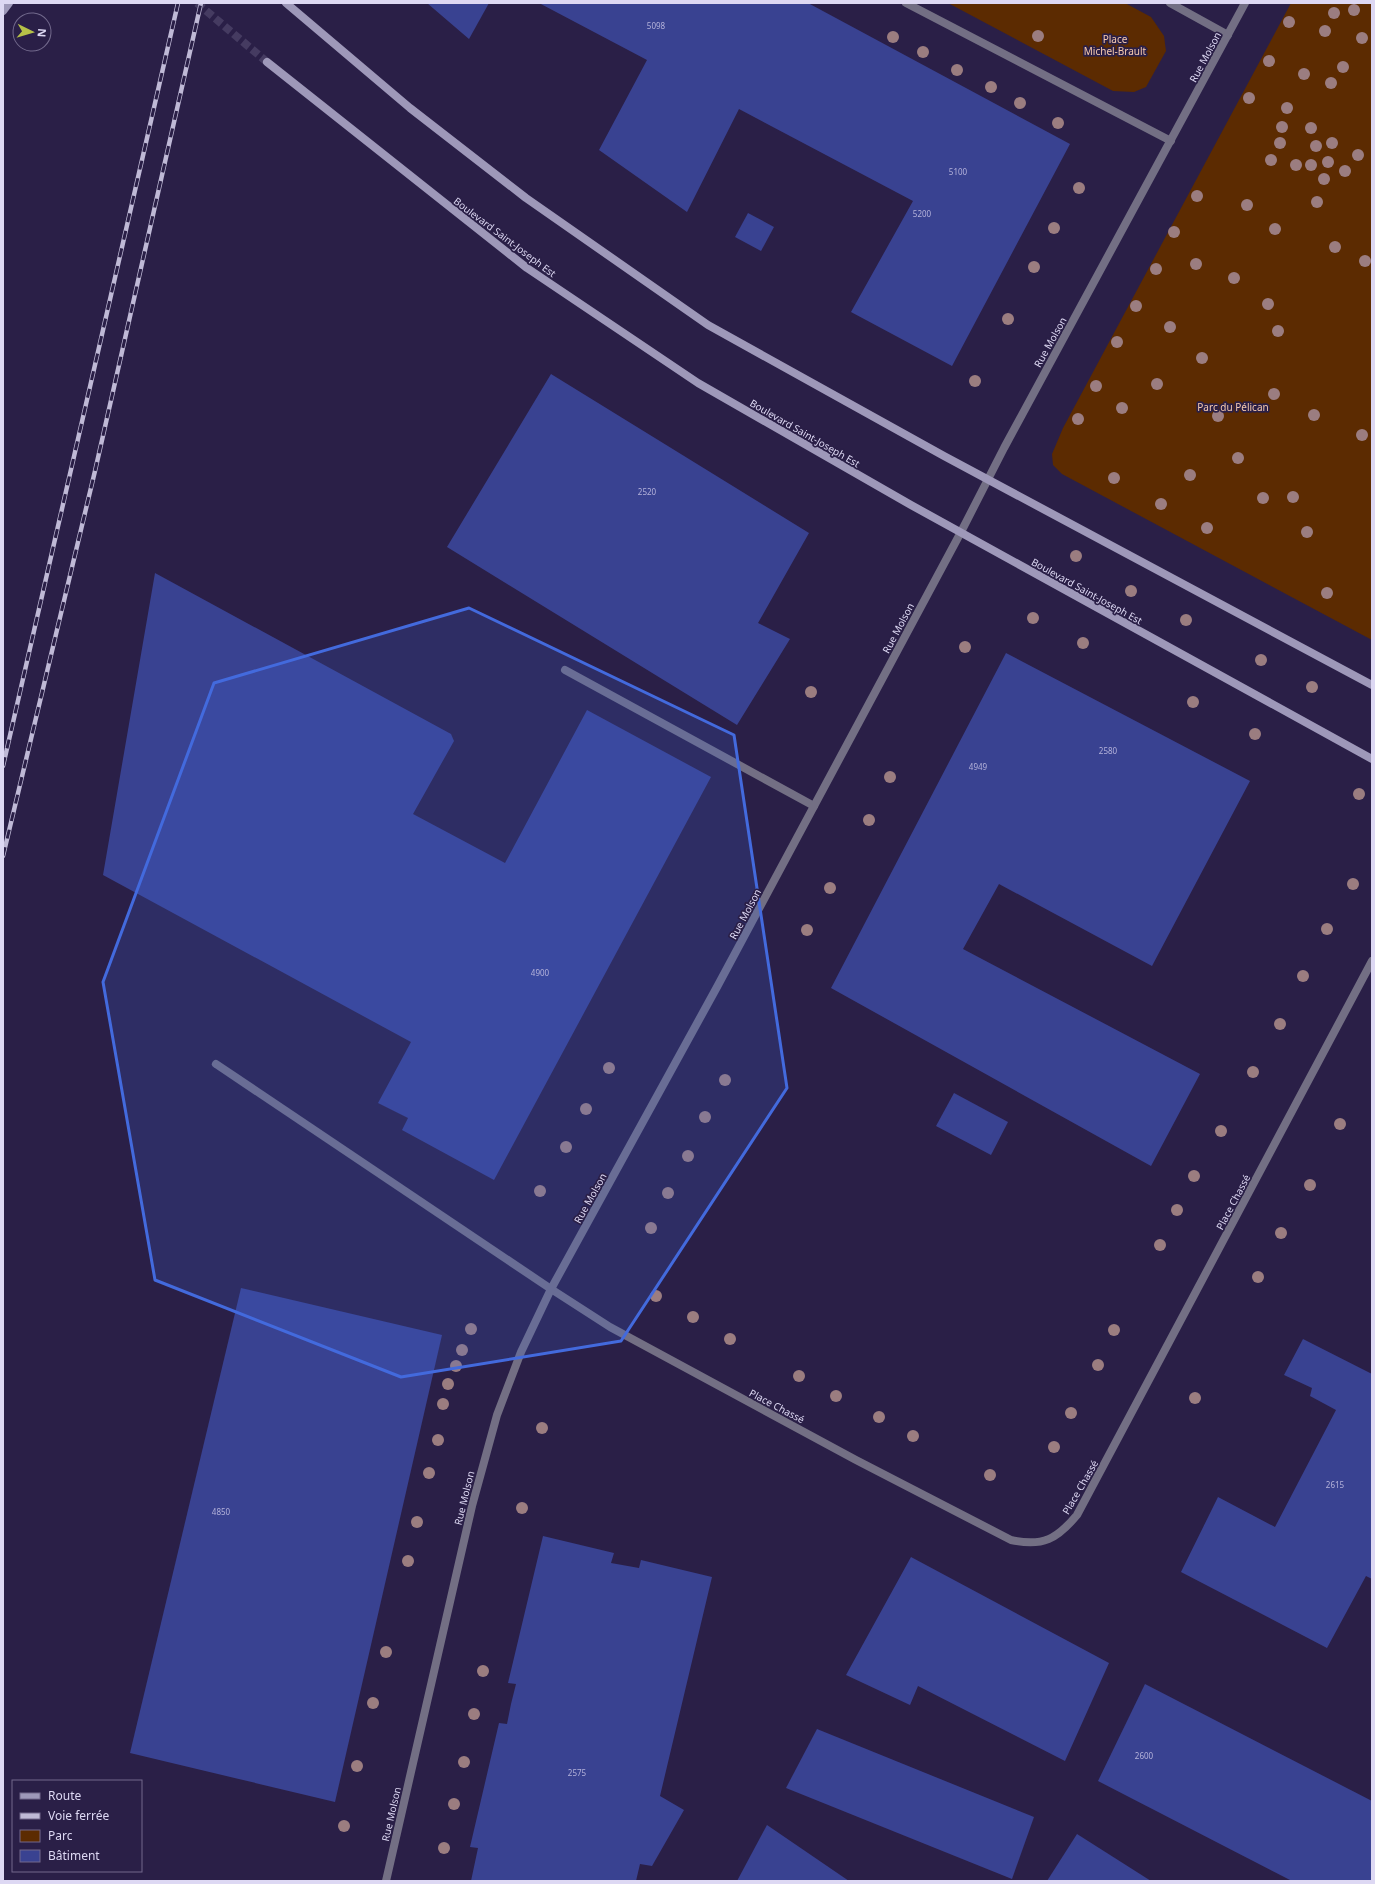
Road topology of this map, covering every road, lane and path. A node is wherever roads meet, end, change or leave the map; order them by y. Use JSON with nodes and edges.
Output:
{"nodes":[{"id":1,"x":9,"y":3,"type":"edge"},
{"id":2,"x":286,"y":3,"type":"edge"},
{"id":3,"x":906,"y":3,"type":"edge"},
{"id":4,"x":1170,"y":3,"type":"edge"},
{"id":5,"x":1245,"y":3,"type":"edge"},
{"id":6,"x":3,"y":11,"type":"edge"},
{"id":7,"x":1228,"y":35,"type":"junction"},
{"id":8,"x":267,"y":62,"type":"tunnel mouth"},
{"id":9,"x":1171,"y":141,"type":"junction"},
{"id":10,"x":987,"y":479,"type":"junction"},
{"id":11,"x":961,"y":532,"type":"junction"},
{"id":12,"x":566,"y":670,"type":"dead end"},
{"id":13,"x":1372,"y":685,"type":"edge"},
{"id":14,"x":1372,"y":759,"type":"edge"},
{"id":15,"x":814,"y":806,"type":"junction"},
{"id":16,"x":1372,"y":961,"type":"edge"},
{"id":17,"x":216,"y":1064,"type":"dead end"},
{"id":18,"x":551,"y":1289,"type":"junction"},
{"id":19,"x":386,"y":1881,"type":"edge"}],
"edges":[{"from":1,"to":6,"type":"main road"},
{"from":2,"to":10,"type":"main road"},
{"from":3,"to":9,"type":"street"},
{"from":4,"to":7,"type":"street"},
{"from":5,"to":7,"type":"street","name":"Rue Molson"},
{"from":7,"to":9,"type":"street","name":"Rue Molson"},
{"from":8,"to":11,"type":"main road","name":"Boulevard Saint-Joseph Est"},
{"from":9,"to":10,"type":"street","name":"Rue Molson"},
{"from":10,"to":11,"type":"street","name":"Rue Molson"},
{"from":10,"to":13,"type":"main road"},
{"from":11,"to":14,"type":"main road","name":"Boulevard Saint-Joseph Est"},
{"from":11,"to":15,"type":"street","name":"Rue Molson"},
{"from":12,"to":15,"type":"street"},
{"from":15,"to":18,"type":"street","name":"Rue Molson"},
{"from":16,"to":18,"type":"street","name":"Place Chassé"},
{"from":17,"to":18,"type":"street","name":"Place Chassé"},
{"from":18,"to":19,"type":"street","name":"Rue Molson"}]}
